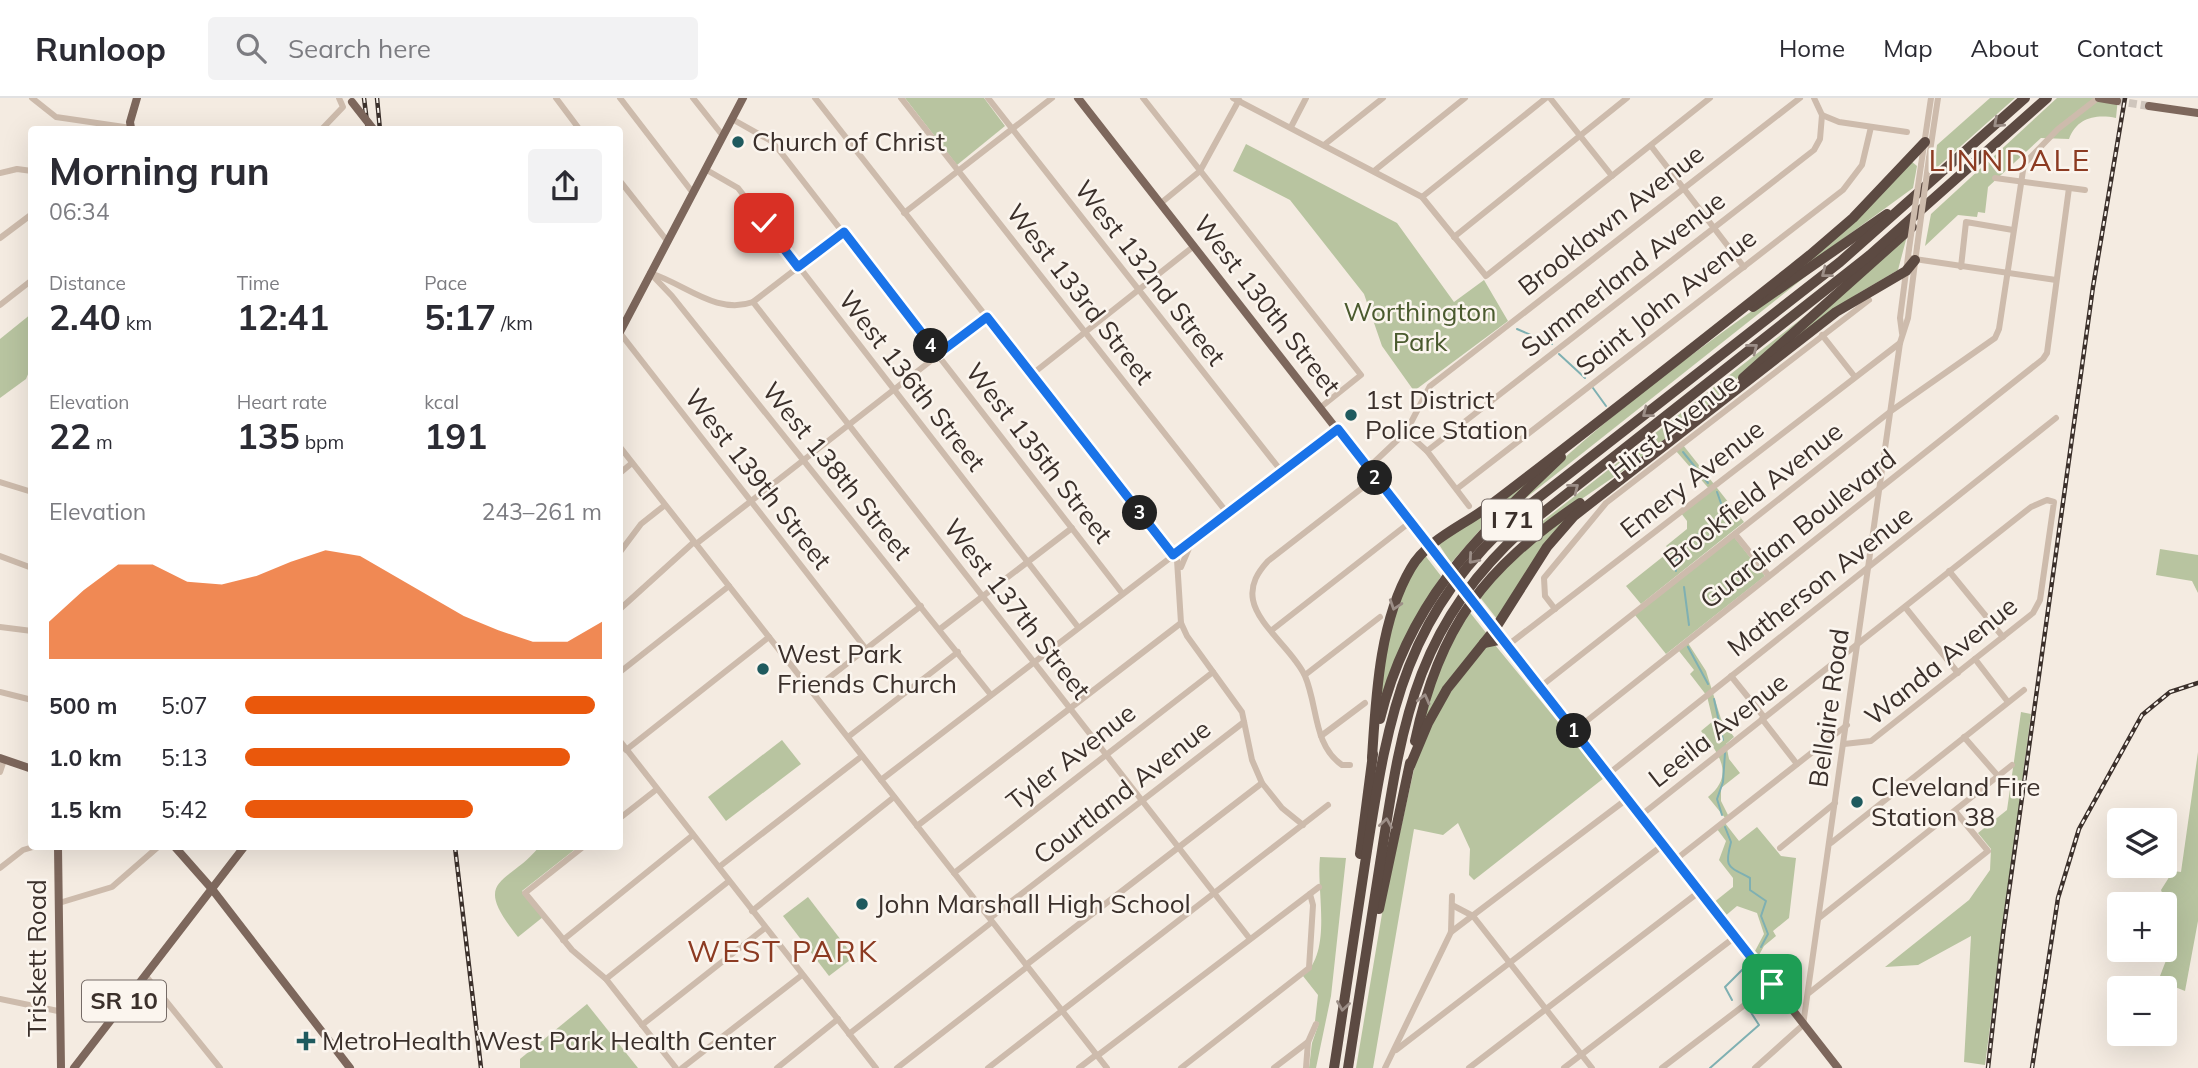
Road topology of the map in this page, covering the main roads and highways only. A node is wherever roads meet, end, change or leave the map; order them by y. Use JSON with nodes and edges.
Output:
{"nodes":[{"id":1,"x":138,"y":98,"type":"edge"},
{"id":2,"x":743,"y":98,"type":"edge"},
{"id":3,"x":1078,"y":98,"type":"edge"},
{"id":4,"x":2025,"y":98,"type":"edge"},
{"id":5,"x":2047,"y":98,"type":"edge"},
{"id":6,"x":2099,"y":98,"type":"edge"},
{"id":7,"x":351,"y":100,"type":"edge"},
{"id":8,"x":2117,"y":101,"type":"dead end"},
{"id":9,"x":2149,"y":106,"type":"tunnel mouth"},
{"id":10,"x":2198,"y":113,"type":"edge"},
{"id":11,"x":132,"y":126,"type":"edge"},
{"id":12,"x":371,"y":126,"type":"edge"},
{"id":13,"x":1925,"y":142,"type":"road end"},
{"id":14,"x":1970,"y":148,"type":"junction"},
{"id":15,"x":1907,"y":161,"type":"junction"},
{"id":16,"x":1925,"y":162,"type":"road end"},
{"id":17,"x":1976,"y":162,"type":"junction"},
{"id":18,"x":1911,"y":259,"type":"road end"},
{"id":19,"x":1905,"y":283,"type":"road end"},
{"id":20,"x":1879,"y":285,"type":"junction"},
{"id":21,"x":623,"y":326,"type":"edge"},
{"id":22,"x":1695,"y":347,"type":"junction"},
{"id":23,"x":1701,"y":416,"type":"junction"},
{"id":24,"x":1591,"y":427,"type":"junction"},
{"id":25,"x":1662,"y":447,"type":"junction"},
{"id":26,"x":1428,"y":546,"type":"junction"},
{"id":27,"x":1495,"y":629,"type":"junction"},
{"id":28,"x":1506,"y":642,"type":"junction"},
{"id":29,"x":1484,"y":643,"type":"junction"},
{"id":30,"x":1372,"y":758,"type":"junction"},
{"id":31,"x":2,"y":759,"type":"edge"},
{"id":32,"x":1410,"y":766,"type":"junction"},
{"id":33,"x":28,"y":768,"type":"edge"},
{"id":34,"x":58,"y":850,"type":"edge"},
{"id":35,"x":178,"y":850,"type":"edge"},
{"id":36,"x":242,"y":850,"type":"edge"},
{"id":37,"x":212,"y":889,"type":"junction"},
{"id":38,"x":1350,"y":965,"type":"junction"},
{"id":39,"x":1360,"y":988,"type":"junction"},
{"id":40,"x":60,"y":1064,"type":"edge"},
{"id":41,"x":74,"y":1068,"type":"edge"},
{"id":42,"x":350,"y":1068,"type":"edge"},
{"id":43,"x":1334,"y":1068,"type":"edge"},
{"id":44,"x":1348,"y":1068,"type":"edge"},
{"id":45,"x":1838,"y":1068,"type":"edge"}],
"edges":[{"from":1,"to":11,"type":"main road"},
{"from":2,"to":21,"type":"main road"},
{"from":3,"to":26,"type":"main road","name":"West 130th Street"},
{"from":4,"to":14,"type":"highway","number":"I 71","one_way":true},
{"from":5,"to":17,"type":"highway","number":"I 71"},
{"from":6,"to":8,"type":"main road"},
{"from":7,"to":12,"type":"main road","bridge":true},
{"from":9,"to":10,"type":"main road"},
{"from":13,"to":15,"type":"highway"},
{"from":14,"to":22,"type":"highway"},
{"from":14,"to":38,"type":"highway","number":"I 71","one_way":true},
{"from":15,"to":16,"type":"highway"},
{"from":15,"to":22,"type":"highway"},
{"from":17,"to":23,"type":"highway"},
{"from":39,"to":17,"type":"highway","number":"I 71","one_way":true},
{"from":18,"to":20,"type":"highway"},
{"from":19,"to":20,"type":"highway"},
{"from":20,"to":23,"type":"highway"},
{"from":22,"to":24,"type":"highway"},
{"from":23,"to":25,"type":"highway"},
{"from":24,"to":26,"type":"highway"},
{"from":24,"to":30,"type":"highway"},
{"from":25,"to":27,"type":"highway"},
{"from":32,"to":25,"type":"highway","one_way":true},
{"from":26,"to":27,"type":"main road","name":"West 130th Street","bridge":true},
{"from":26,"to":30,"type":"highway","one_way":true},
{"from":27,"to":28,"type":"main road","name":"West 130th Street"},
{"from":27,"to":29,"type":"highway"},
{"from":28,"to":29,"type":"highway"},
{"from":28,"to":45,"type":"main road","name":"West 130th Street"},
{"from":29,"to":32,"type":"highway"},
{"from":30,"to":38,"type":"highway"},
{"from":31,"to":33,"type":"main road"},
{"from":32,"to":39,"type":"highway"},
{"from":34,"to":40,"type":"main road","name":"Triskett Road"},
{"from":35,"to":37,"type":"main road"},
{"from":36,"to":37,"type":"main road","number":"SR 10"},
{"from":37,"to":41,"type":"main road","number":"SR 10"},
{"from":37,"to":42,"type":"main road"},
{"from":38,"to":43,"type":"highway","number":"I 71","one_way":true},
{"from":39,"to":44,"type":"highway","number":"I 71"},
{"from":40,"to":41,"type":"main road"}]}
